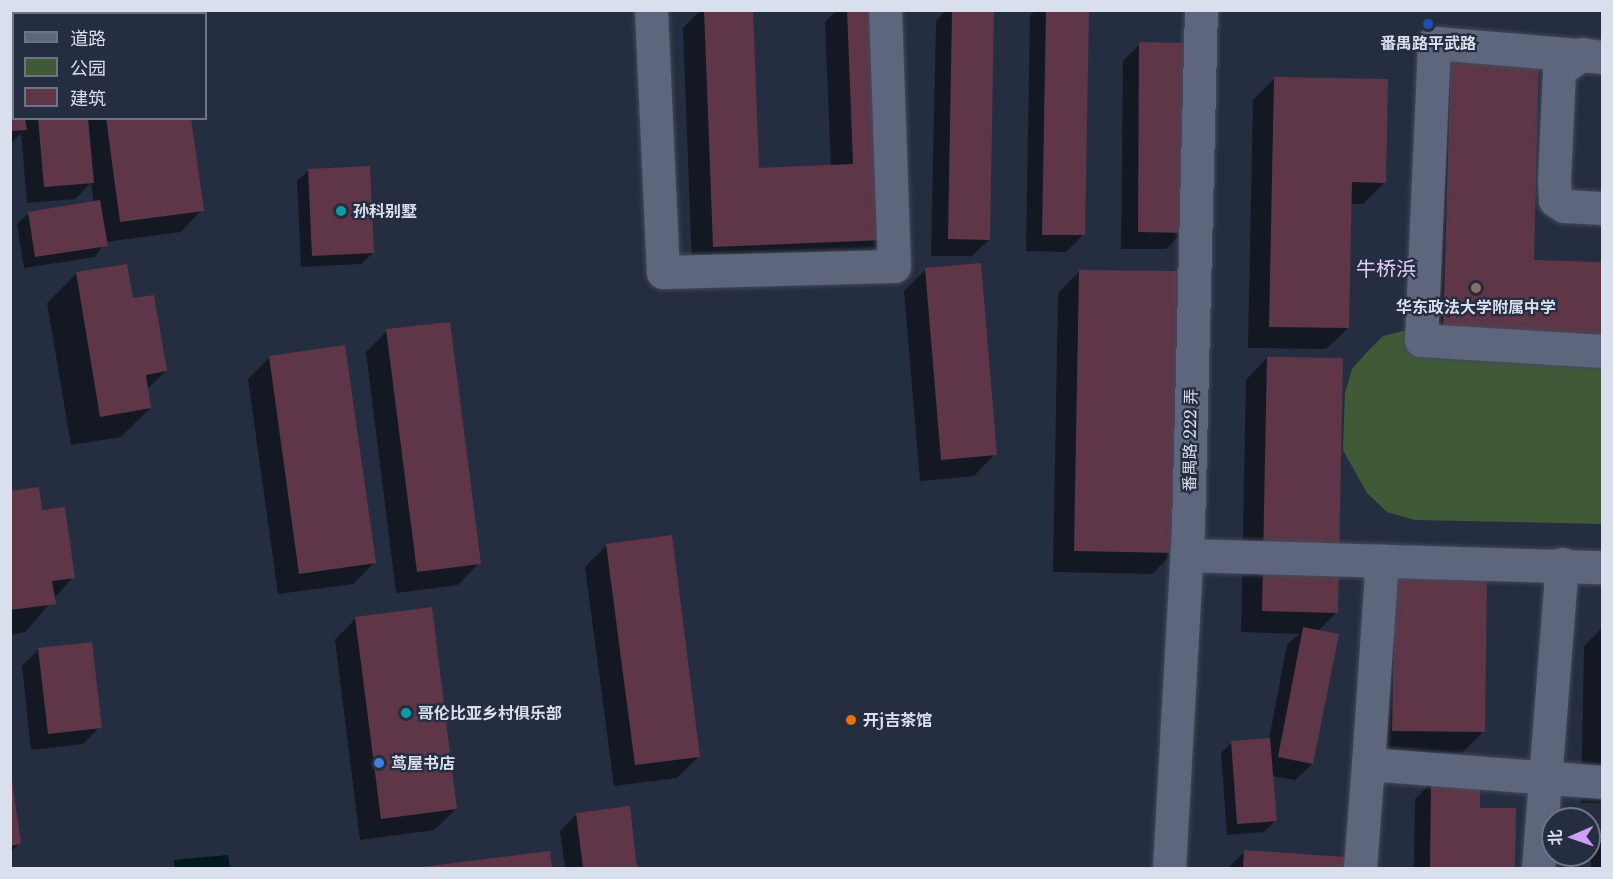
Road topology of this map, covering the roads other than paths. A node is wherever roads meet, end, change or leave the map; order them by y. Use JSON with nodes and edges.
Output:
{"nodes":[{"id":1,"x":651,"y":10,"type":"edge"},
{"id":2,"x":885,"y":10,"type":"edge"},
{"id":3,"x":1201,"y":10,"type":"edge"},
{"id":4,"x":1592,"y":56,"type":"edge"},
{"id":5,"x":1602,"y":208,"type":"edge"},
{"id":6,"x":1602,"y":351,"type":"edge"},
{"id":7,"x":1186,"y":555,"type":"junction"},
{"id":8,"x":1382,"y":560,"type":"junction"},
{"id":9,"x":1562,"y":564,"type":"junction"},
{"id":10,"x":1602,"y":567,"type":"edge"},
{"id":11,"x":1368,"y":764,"type":"junction"},
{"id":12,"x":1545,"y":778,"type":"junction"},
{"id":13,"x":1602,"y":782,"type":"edge"},
{"id":14,"x":1169,"y":868,"type":"edge"},
{"id":15,"x":1360,"y":868,"type":"edge"},
{"id":16,"x":1538,"y":868,"type":"edge"}],
"edges":[{"from":1,"to":2,"type":"street"},
{"from":3,"to":7,"type":"street","name":"番禺路 222 弄"},
{"from":4,"to":5,"type":"street"},
{"from":4,"to":6,"type":"street"},
{"from":7,"to":8,"type":"street"},
{"from":7,"to":14,"type":"street","name":"番禺路 222 弄"},
{"from":8,"to":9,"type":"street"},
{"from":8,"to":11,"type":"street"},
{"from":9,"to":10,"type":"street"},
{"from":9,"to":12,"type":"street"},
{"from":11,"to":12,"type":"street"},
{"from":11,"to":15,"type":"street"},
{"from":12,"to":13,"type":"street"},
{"from":12,"to":16,"type":"street"}]}
